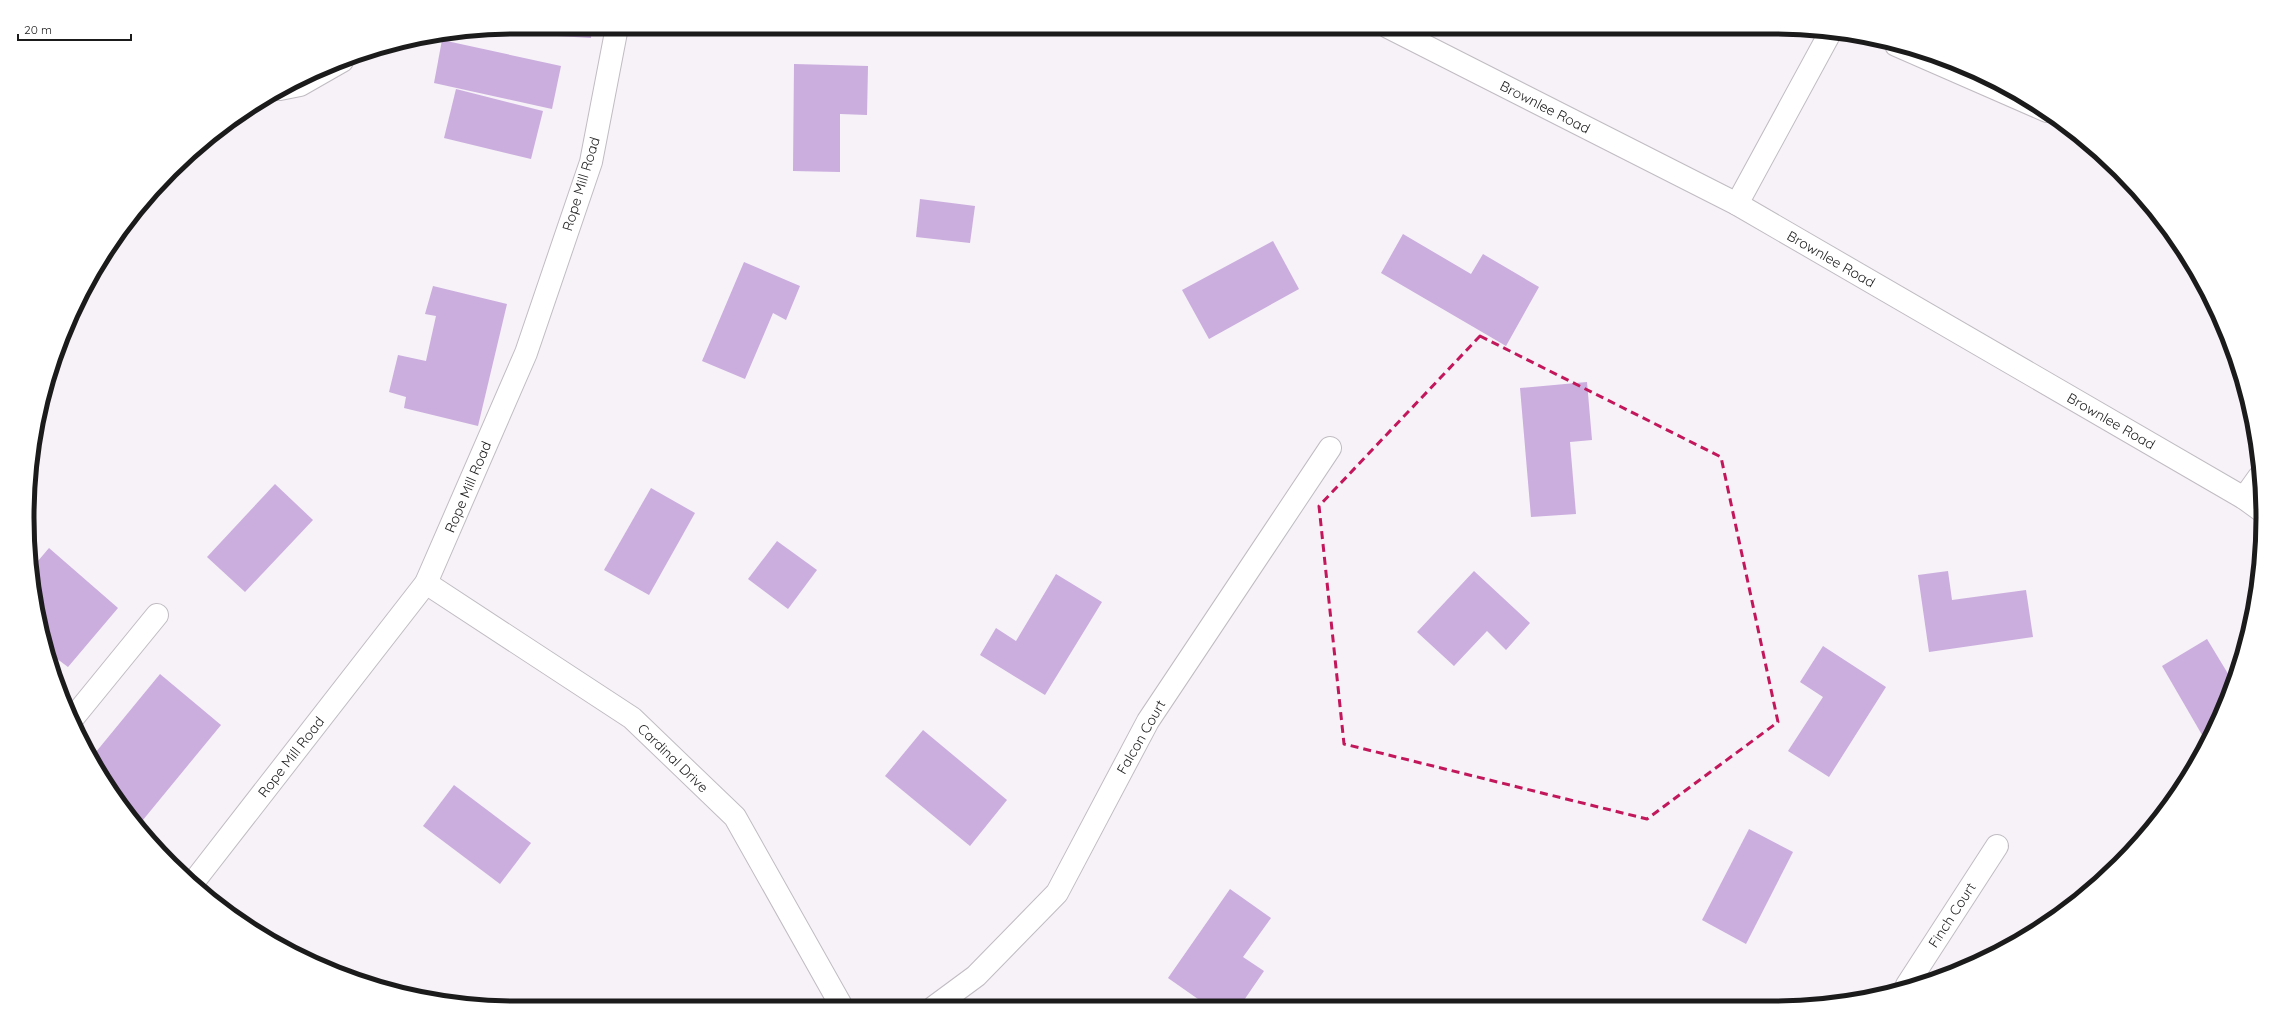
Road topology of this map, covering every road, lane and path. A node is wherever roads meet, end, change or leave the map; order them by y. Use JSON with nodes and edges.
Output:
{"nodes":[{"id":1,"x":616,"y":34,"type":"edge"},
{"id":2,"x":1402,"y":34,"type":"edge"},
{"id":3,"x":1828,"y":37,"type":"edge"},
{"id":4,"x":1949,"y":68,"type":"edge"},
{"id":5,"x":1974,"y":78,"type":"edge"},
{"id":6,"x":1737,"y":204,"type":"junction"},
{"id":7,"x":1330,"y":448,"type":"dead end"},
{"id":8,"x":2255,"y":483,"type":"edge"},
{"id":9,"x":2244,"y":498,"type":"junction"},
{"id":10,"x":2256,"y":506,"type":"edge"},
{"id":11,"x":426,"y":583,"type":"junction"},
{"id":12,"x":157,"y":615,"type":"dead end"},
{"id":13,"x":76,"y":713,"type":"edge"},
{"id":14,"x":1997,"y":846,"type":"dead end"},
{"id":15,"x":196,"y":878,"type":"edge"},
{"id":16,"x":1909,"y":981,"type":"edge"},
{"id":17,"x":839,"y":1001,"type":"edge"},
{"id":18,"x":942,"y":1001,"type":"edge"}],
"edges":[{"from":1,"to":11,"type":"street","name":"Rope Mill Road"},
{"from":2,"to":6,"type":"street","name":"Brownlee Road"},
{"from":3,"to":6,"type":"street"},
{"from":4,"to":5,"type":"street"},
{"from":6,"to":9,"type":"street","name":"Brownlee Road"},
{"from":7,"to":18,"type":"street","name":"Falcon Court"},
{"from":8,"to":9,"type":"street"},
{"from":9,"to":10,"type":"street","name":"Brownlee Road"},
{"from":11,"to":15,"type":"street","name":"Rope Mill Road"},
{"from":11,"to":17,"type":"street","name":"Cardinal Drive"},
{"from":12,"to":13,"type":"street"},
{"from":14,"to":16,"type":"street","name":"Finch Court"}]}
